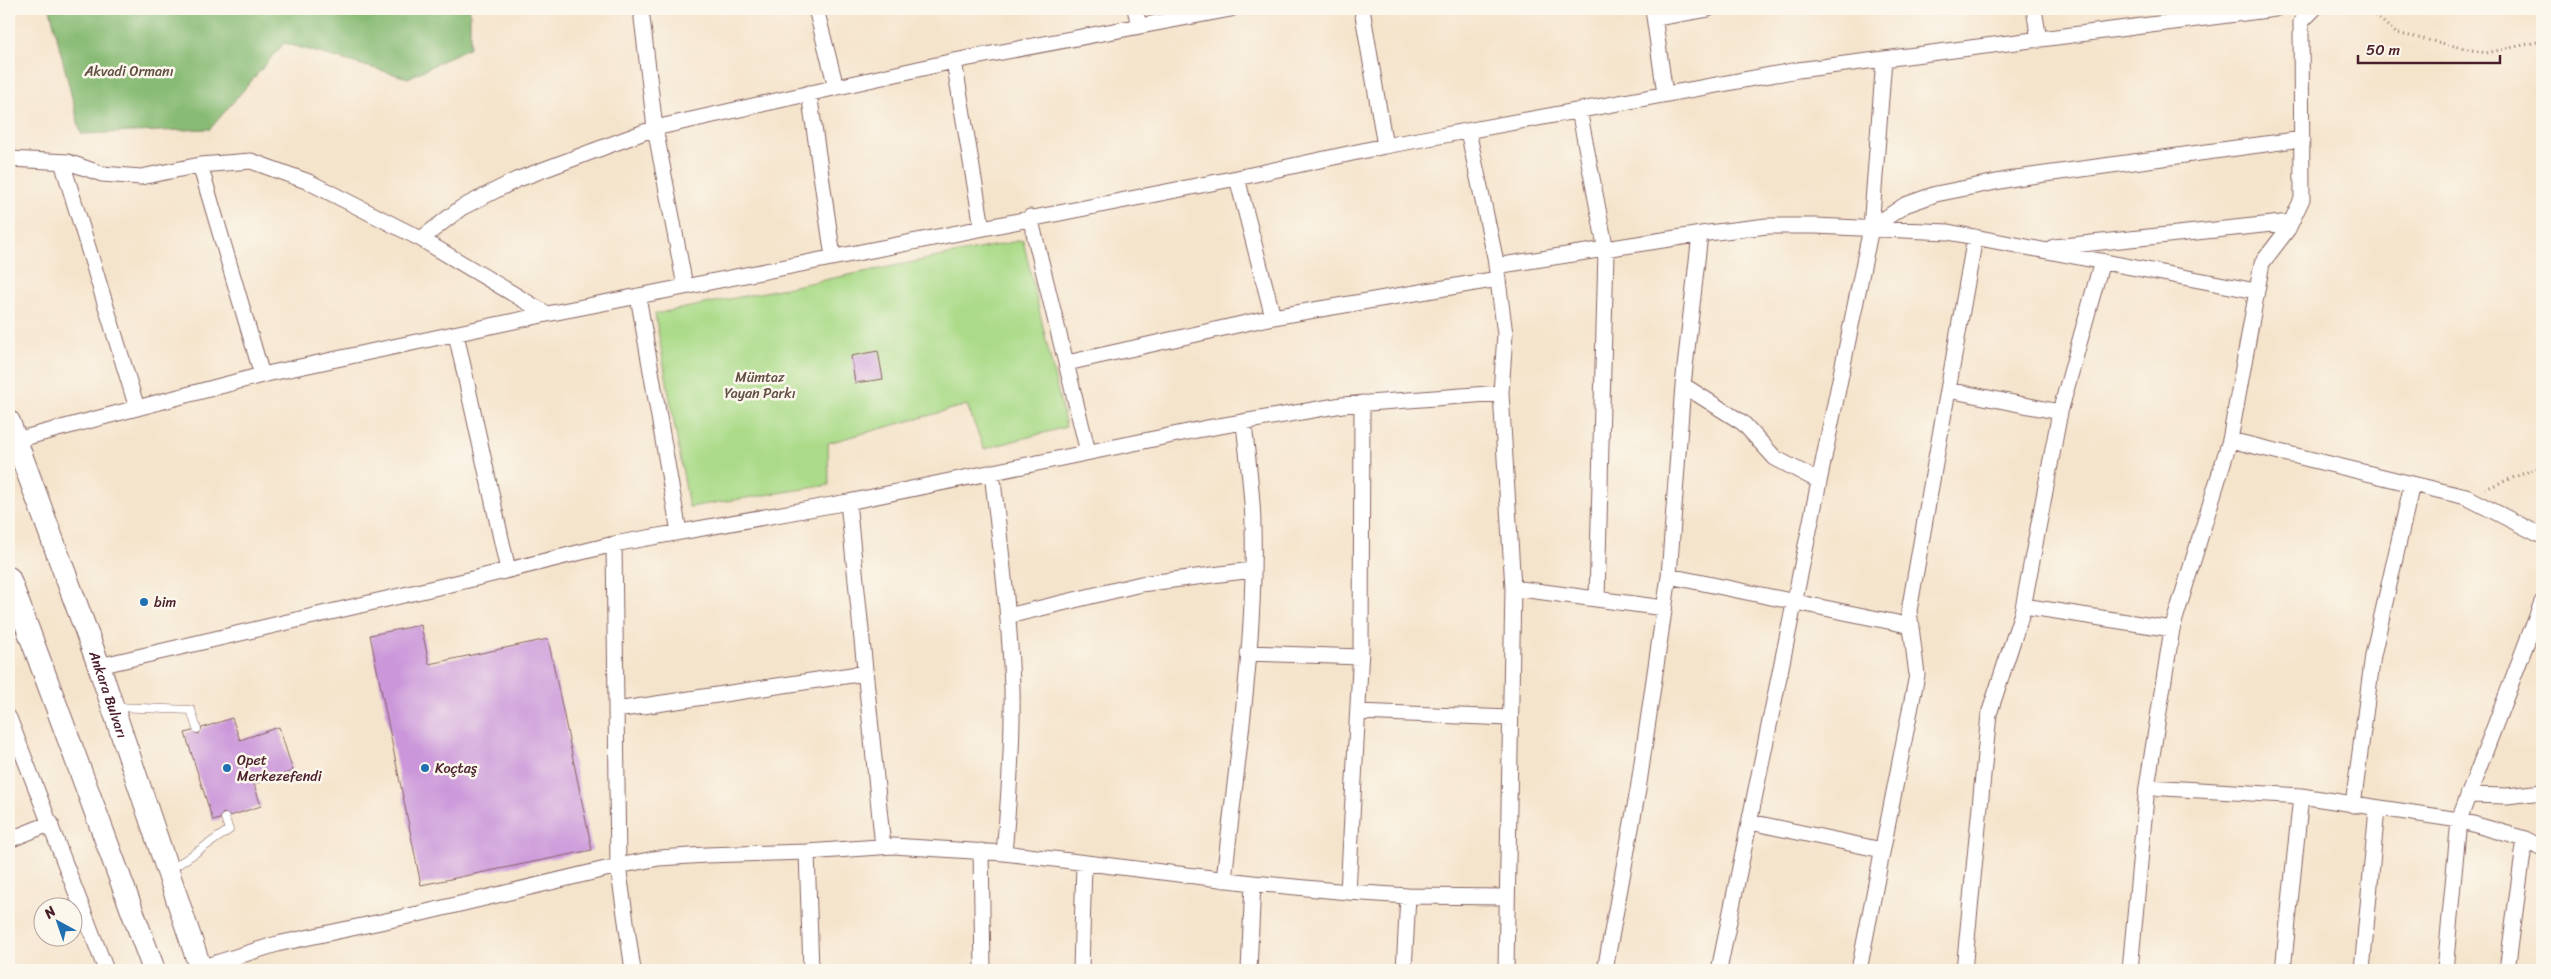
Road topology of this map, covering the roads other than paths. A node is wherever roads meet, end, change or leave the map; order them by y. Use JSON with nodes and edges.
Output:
{"nodes":[{"id":1,"x":816,"y":9,"type":"edge"},
{"id":2,"x":1135,"y":9,"type":"edge"},
{"id":3,"x":1231,"y":9,"type":"edge"},
{"id":4,"x":1362,"y":9,"type":"edge"},
{"id":5,"x":1708,"y":9,"type":"edge"},
{"id":6,"x":2034,"y":9,"type":"edge"},
{"id":7,"x":2275,"y":9,"type":"edge"},
{"id":8,"x":2314,"y":9,"type":"edge"},
{"id":9,"x":1654,"y":14,"type":"edge"},
{"id":10,"x":642,"y":18,"type":"dead end"},
{"id":11,"x":1138,"y":25,"type":"junction"},
{"id":12,"x":2039,"y":40,"type":"junction"},
{"id":13,"x":1884,"y":60,"type":"junction"},
{"id":14,"x":954,"y":61,"type":"junction"},
{"id":15,"x":836,"y":87,"type":"junction"},
{"id":16,"x":809,"y":93,"type":"junction"},
{"id":17,"x":1666,"y":94,"type":"junction"},
{"id":18,"x":1579,"y":110,"type":"junction"},
{"id":19,"x":655,"y":128,"type":"junction"},
{"id":20,"x":1468,"y":131,"type":"junction"},
{"id":21,"x":2302,"y":139,"type":"junction"},
{"id":22,"x":1385,"y":146,"type":"junction"},
{"id":23,"x":9,"y":159,"type":"edge"},
{"id":24,"x":62,"y":162,"type":"junction"},
{"id":25,"x":200,"y":165,"type":"junction"},
{"id":26,"x":1237,"y":178,"type":"junction"},
{"id":27,"x":1030,"y":217,"type":"junction"},
{"id":28,"x":2291,"y":222,"type":"junction"},
{"id":29,"x":982,"y":227,"type":"junction"},
{"id":30,"x":1871,"y":228,"type":"junction"},
{"id":31,"x":1700,"y":234,"type":"junction"},
{"id":32,"x":1975,"y":237,"type":"junction"},
{"id":33,"x":421,"y":239,"type":"junction"},
{"id":34,"x":2037,"y":249,"type":"junction"},
{"id":35,"x":1606,"y":251,"type":"junction"},
{"id":36,"x":833,"y":257,"type":"junction"},
{"id":37,"x":2102,"y":262,"type":"junction"},
{"id":38,"x":1497,"y":272,"type":"junction"},
{"id":39,"x":685,"y":286,"type":"junction"},
{"id":40,"x":2256,"y":291,"type":"junction"},
{"id":41,"x":638,"y":296,"type":"junction"},
{"id":42,"x":547,"y":314,"type":"junction"},
{"id":43,"x":1273,"y":318,"type":"junction"},
{"id":44,"x":456,"y":334,"type":"junction"},
{"id":45,"x":1067,"y":363,"type":"junction"},
{"id":46,"x":262,"y":375,"type":"junction"},
{"id":47,"x":1683,"y":385,"type":"junction"},
{"id":48,"x":1948,"y":390,"type":"junction"},
{"id":49,"x":1501,"y":393,"type":"junction"},
{"id":50,"x":1362,"y":403,"type":"junction"},
{"id":51,"x":137,"y":408,"type":"junction"},
{"id":52,"x":2060,"y":412,"type":"junction"},
{"id":53,"x":1244,"y":422,"type":"junction"},
{"id":54,"x":12,"y":431,"type":"edge"},
{"id":55,"x":2230,"y":440,"type":"junction"},
{"id":56,"x":1088,"y":452,"type":"junction"},
{"id":57,"x":992,"y":472,"type":"junction"},
{"id":58,"x":1819,"y":481,"type":"junction"},
{"id":59,"x":2412,"y":484,"type":"junction"},
{"id":60,"x":848,"y":502,"type":"junction"},
{"id":61,"x":679,"y":532,"type":"junction"},
{"id":62,"x":2542,"y":536,"type":"edge"},
{"id":63,"x":614,"y":544,"type":"junction"},
{"id":64,"x":508,"y":570,"type":"junction"},
{"id":65,"x":1252,"y":570,"type":"junction"},
{"id":66,"x":1669,"y":576,"type":"junction"},
{"id":67,"x":9,"y":578,"type":"edge"},
{"id":68,"x":1513,"y":588,"type":"junction"},
{"id":69,"x":1597,"y":599,"type":"junction"},
{"id":70,"x":1794,"y":601,"type":"junction"},
{"id":71,"x":2542,"y":602,"type":"edge"},
{"id":72,"x":2024,"y":606,"type":"junction"},
{"id":73,"x":1664,"y":608,"type":"junction"},
{"id":74,"x":1008,"y":616,"type":"junction"},
{"id":75,"x":1912,"y":626,"type":"junction"},
{"id":76,"x":2172,"y":629,"type":"junction"},
{"id":77,"x":1248,"y":653,"type":"junction"},
{"id":78,"x":1360,"y":658,"type":"junction"},
{"id":79,"x":99,"y":666,"type":"junction"},
{"id":80,"x":865,"y":673,"type":"junction"},
{"id":81,"x":113,"y":707,"type":"junction"},
{"id":82,"x":616,"y":710,"type":"junction"},
{"id":83,"x":1358,"y":712,"type":"junction"},
{"id":84,"x":9,"y":718,"type":"edge"},
{"id":85,"x":1510,"y":718,"type":"junction"},
{"id":86,"x":197,"y":730,"type":"dead end"},
{"id":87,"x":2147,"y":787,"type":"junction"},
{"id":88,"x":2542,"y":792,"type":"edge"},
{"id":89,"x":2468,"y":795,"type":"junction"},
{"id":90,"x":2302,"y":796,"type":"junction"},
{"id":91,"x":2353,"y":805,"type":"junction"},
{"id":92,"x":2377,"y":809,"type":"junction"},
{"id":93,"x":225,"y":818,"type":"dead end"},
{"id":94,"x":2459,"y":820,"type":"junction"},
{"id":95,"x":1750,"y":822,"type":"junction"},
{"id":96,"x":51,"y":823,"type":"junction"},
{"id":97,"x":2525,"y":839,"type":"junction"},
{"id":98,"x":9,"y":840,"type":"edge"},
{"id":99,"x":883,"y":847,"type":"junction"},
{"id":100,"x":2542,"y":848,"type":"edge"},
{"id":101,"x":1882,"y":850,"type":"junction"},
{"id":102,"x":981,"y":851,"type":"junction"},
{"id":103,"x":807,"y":852,"type":"junction"},
{"id":104,"x":1004,"y":853,"type":"junction"},
{"id":105,"x":1084,"y":863,"type":"junction"},
{"id":106,"x":618,"y":866,"type":"junction"},
{"id":107,"x":168,"y":872,"type":"junction"},
{"id":108,"x":1224,"y":880,"type":"junction"},
{"id":109,"x":1253,"y":884,"type":"junction"},
{"id":110,"x":1348,"y":892,"type":"junction"},
{"id":111,"x":1408,"y":896,"type":"junction"},
{"id":112,"x":1507,"y":897,"type":"junction"},
{"id":113,"x":201,"y":969,"type":"edge"},
{"id":114,"x":106,"y":970,"type":"edge"},
{"id":115,"x":154,"y":970,"type":"edge"},
{"id":116,"x":633,"y":970,"type":"edge"},
{"id":117,"x":810,"y":970,"type":"edge"},
{"id":118,"x":983,"y":970,"type":"edge"},
{"id":119,"x":1081,"y":970,"type":"edge"},
{"id":120,"x":1249,"y":970,"type":"edge"},
{"id":121,"x":1404,"y":970,"type":"edge"},
{"id":122,"x":1506,"y":970,"type":"edge"},
{"id":123,"x":1605,"y":970,"type":"edge"},
{"id":124,"x":1719,"y":970,"type":"edge"},
{"id":125,"x":1859,"y":970,"type":"edge"},
{"id":126,"x":1964,"y":970,"type":"edge"},
{"id":127,"x":2130,"y":970,"type":"edge"},
{"id":128,"x":2283,"y":970,"type":"edge"},
{"id":129,"x":2362,"y":970,"type":"edge"},
{"id":130,"x":2445,"y":970,"type":"edge"},
{"id":131,"x":2507,"y":970,"type":"edge"}],
"edges":[{"from":1,"to":15,"type":"street"},
{"from":2,"to":11,"type":"street"},
{"from":3,"to":11,"type":"street"},
{"from":4,"to":22,"type":"street"},
{"from":5,"to":9,"type":"street"},
{"from":6,"to":12,"type":"street"},
{"from":7,"to":12,"type":"street"},
{"from":8,"to":21,"type":"street"},
{"from":9,"to":17,"type":"street"},
{"from":10,"to":19,"type":"street"},
{"from":11,"to":14,"type":"street"},
{"from":12,"to":13,"type":"street"},
{"from":13,"to":17,"type":"street"},
{"from":13,"to":30,"type":"street"},
{"from":14,"to":15,"type":"street"},
{"from":14,"to":29,"type":"street"},
{"from":15,"to":16,"type":"street"},
{"from":16,"to":19,"type":"street"},
{"from":16,"to":36,"type":"street"},
{"from":17,"to":18,"type":"street"},
{"from":18,"to":20,"type":"street"},
{"from":18,"to":35,"type":"street"},
{"from":19,"to":33,"type":"street"},
{"from":19,"to":39,"type":"street"},
{"from":20,"to":22,"type":"street"},
{"from":20,"to":38,"type":"street"},
{"from":21,"to":28,"type":"street"},
{"from":21,"to":30,"type":"street"},
{"from":22,"to":26,"type":"street"},
{"from":23,"to":24,"type":"street"},
{"from":24,"to":25,"type":"street"},
{"from":24,"to":51,"type":"street"},
{"from":25,"to":33,"type":"street"},
{"from":25,"to":46,"type":"street"},
{"from":26,"to":27,"type":"street"},
{"from":26,"to":43,"type":"street"},
{"from":27,"to":29,"type":"street"},
{"from":27,"to":45,"type":"street"},
{"from":28,"to":34,"type":"street"},
{"from":28,"to":40,"type":"street"},
{"from":29,"to":36,"type":"street"},
{"from":30,"to":31,"type":"street"},
{"from":30,"to":32,"type":"street"},
{"from":30,"to":58,"type":"street"},
{"from":31,"to":35,"type":"street"},
{"from":31,"to":47,"type":"street"},
{"from":32,"to":34,"type":"street"},
{"from":32,"to":48,"type":"street"},
{"from":33,"to":42,"type":"street"},
{"from":34,"to":37,"type":"street"},
{"from":35,"to":38,"type":"street"},
{"from":35,"to":69,"type":"street"},
{"from":36,"to":39,"type":"street"},
{"from":37,"to":40,"type":"street"},
{"from":37,"to":52,"type":"street"},
{"from":38,"to":43,"type":"street"},
{"from":38,"to":49,"type":"street"},
{"from":39,"to":41,"type":"street"},
{"from":40,"to":55,"type":"street"},
{"from":41,"to":42,"type":"street"},
{"from":41,"to":61,"type":"street"},
{"from":42,"to":44,"type":"street"},
{"from":43,"to":45,"type":"street"},
{"from":44,"to":46,"type":"street"},
{"from":44,"to":64,"type":"street"},
{"from":45,"to":56,"type":"street"},
{"from":46,"to":51,"type":"street"},
{"from":47,"to":58,"type":"street"},
{"from":47,"to":66,"type":"street"},
{"from":48,"to":52,"type":"street"},
{"from":48,"to":75,"type":"street"},
{"from":49,"to":50,"type":"street"},
{"from":49,"to":68,"type":"street"},
{"from":50,"to":53,"type":"street"},
{"from":50,"to":78,"type":"street"},
{"from":51,"to":54,"type":"street"},
{"from":52,"to":72,"type":"street"},
{"from":53,"to":56,"type":"street"},
{"from":53,"to":65,"type":"street"},
{"from":54,"to":79,"type":"main road","name":"Ankara Bulvarı"},
{"from":55,"to":59,"type":"street"},
{"from":55,"to":76,"type":"street"},
{"from":56,"to":57,"type":"street"},
{"from":57,"to":60,"type":"street"},
{"from":57,"to":74,"type":"street"},
{"from":58,"to":70,"type":"street"},
{"from":59,"to":62,"type":"street"},
{"from":59,"to":91,"type":"street"},
{"from":60,"to":61,"type":"street"},
{"from":60,"to":80,"type":"street"},
{"from":61,"to":63,"type":"street"},
{"from":63,"to":64,"type":"street"},
{"from":63,"to":82,"type":"street"},
{"from":64,"to":79,"type":"street"},
{"from":65,"to":74,"type":"street"},
{"from":65,"to":77,"type":"street"},
{"from":66,"to":70,"type":"street"},
{"from":66,"to":73,"type":"street"},
{"from":67,"to":115,"type":"main road"},
{"from":68,"to":69,"type":"street"},
{"from":68,"to":85,"type":"street"},
{"from":69,"to":73,"type":"street"},
{"from":70,"to":75,"type":"street"},
{"from":70,"to":95,"type":"street"},
{"from":71,"to":89,"type":"street"},
{"from":72,"to":76,"type":"street"},
{"from":72,"to":126,"type":"street"},
{"from":73,"to":123,"type":"street"},
{"from":74,"to":104,"type":"street"},
{"from":75,"to":101,"type":"street"},
{"from":76,"to":87,"type":"street"},
{"from":77,"to":78,"type":"street"},
{"from":77,"to":108,"type":"street"},
{"from":78,"to":83,"type":"street"},
{"from":79,"to":81,"type":"main road","name":"Ankara Bulvarı"},
{"from":80,"to":82,"type":"street"},
{"from":80,"to":99,"type":"street"},
{"from":81,"to":86,"type":"lane"},
{"from":81,"to":107,"type":"main road","name":"Ankara Bulvarı"},
{"from":82,"to":106,"type":"street"},
{"from":83,"to":85,"type":"street"},
{"from":83,"to":110,"type":"street"},
{"from":84,"to":96,"type":"street"},
{"from":85,"to":112,"type":"street"},
{"from":87,"to":90,"type":"street"},
{"from":87,"to":127,"type":"street"},
{"from":88,"to":89,"type":"street"},
{"from":89,"to":94,"type":"street"},
{"from":90,"to":91,"type":"street"},
{"from":90,"to":128,"type":"street"},
{"from":91,"to":92,"type":"street"},
{"from":92,"to":94,"type":"street"},
{"from":92,"to":129,"type":"street"},
{"from":93,"to":107,"type":"lane"},
{"from":94,"to":97,"type":"street"},
{"from":94,"to":130,"type":"street"},
{"from":95,"to":101,"type":"street"},
{"from":95,"to":124,"type":"street"},
{"from":96,"to":98,"type":"street"},
{"from":96,"to":114,"type":"street"},
{"from":97,"to":100,"type":"street"},
{"from":97,"to":131,"type":"street"},
{"from":99,"to":102,"type":"street"},
{"from":99,"to":103,"type":"street"},
{"from":101,"to":125,"type":"street"},
{"from":102,"to":104,"type":"street"},
{"from":102,"to":118,"type":"street"},
{"from":103,"to":106,"type":"street"},
{"from":103,"to":117,"type":"street"},
{"from":104,"to":105,"type":"street"},
{"from":105,"to":108,"type":"street"},
{"from":105,"to":119,"type":"street"},
{"from":106,"to":113,"type":"street"},
{"from":106,"to":116,"type":"street"},
{"from":107,"to":113,"type":"main road","name":"Ankara Bulvarı"},
{"from":108,"to":109,"type":"street"},
{"from":109,"to":110,"type":"street"},
{"from":109,"to":120,"type":"street"},
{"from":110,"to":111,"type":"street"},
{"from":111,"to":112,"type":"street"},
{"from":111,"to":121,"type":"street"},
{"from":112,"to":122,"type":"street"}]}
